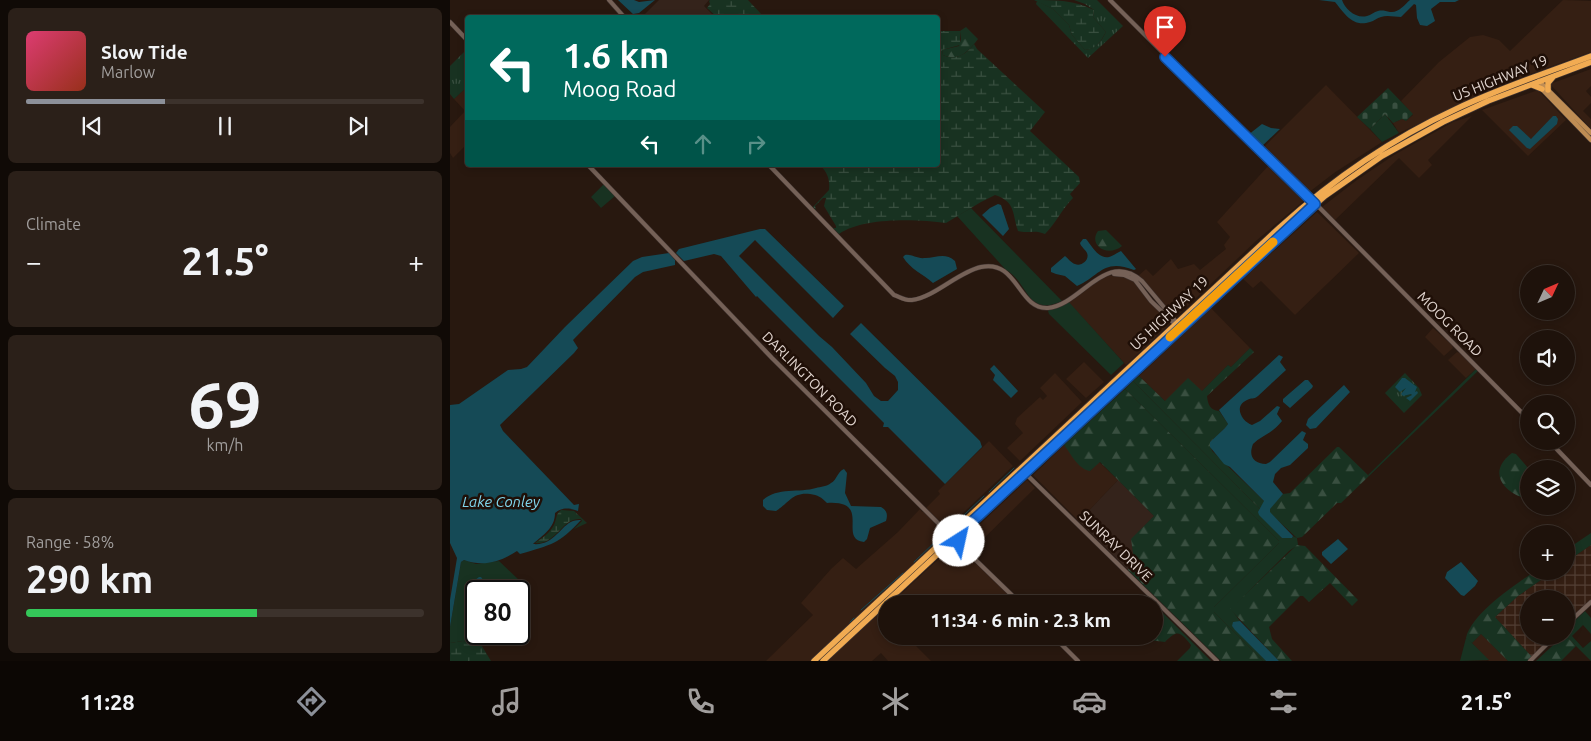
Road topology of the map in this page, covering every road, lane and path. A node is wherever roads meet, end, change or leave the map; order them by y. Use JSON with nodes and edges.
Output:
{"nodes":[{"id":1,"x":609,"y":0,"type":"edge"},
{"id":2,"x":1110,"y":0,"type":"edge"},
{"id":3,"x":622,"y":15,"type":"edge"},
{"id":4,"x":450,"y":22,"type":"edge"},
{"id":5,"x":465,"y":38,"type":"edge"},
{"id":6,"x":1591,"y":56,"type":"edge"},
{"id":7,"x":1591,"y":62,"type":"edge"},
{"id":8,"x":1554,"y":76,"type":"junction"},
{"id":9,"x":1537,"y":80,"type":"junction"},
{"id":10,"x":1530,"y":85,"type":"junction"},
{"id":11,"x":1545,"y":89,"type":"junction"},
{"id":12,"x":1572,"y":121,"type":"junction"},
{"id":13,"x":1591,"y":133,"type":"edge"},
{"id":14,"x":1411,"y":136,"type":"junction"},
{"id":15,"x":1591,"y":140,"type":"edge"},
{"id":16,"x":590,"y":167,"type":"edge"},
{"id":17,"x":771,"y":167,"type":"edge"},
{"id":18,"x":1313,"y":203,"type":"junction"},
{"id":19,"x":1260,"y":250,"type":"junction"},
{"id":20,"x":1231,"y":273,"type":"junction"},
{"id":21,"x":1104,"y":275,"type":"junction"},
{"id":22,"x":1152,"y":301,"type":"junction"},
{"id":23,"x":1208,"y":302,"type":"junction"},
{"id":24,"x":1162,"y":306,"type":"junction"},
{"id":25,"x":1177,"y":326,"type":"junction"},
{"id":26,"x":1113,"y":382,"type":"junction"},
{"id":27,"x":1520,"y":411,"type":"edge"},
{"id":28,"x":1086,"y":416,"type":"junction"},
{"id":29,"x":1558,"y":450,"type":"edge"},
{"id":30,"x":1023,"y":470,"type":"junction"},
{"id":31,"x":1591,"y":485,"type":"edge"},
{"id":32,"x":943,"y":529,"type":"junction"},
{"id":33,"x":959,"y":530,"type":"junction"},
{"id":34,"x":952,"y":537,"type":"junction"},
{"id":35,"x":961,"y":546,"type":"junction"},
{"id":36,"x":890,"y":594,"type":"junction"},
{"id":37,"x":1012,"y":595,"type":"edge"},
{"id":38,"x":1591,"y":602,"type":"edge"},
{"id":39,"x":1575,"y":617,"type":"edge"},
{"id":40,"x":863,"y":619,"type":"junction"},
{"id":41,"x":1062,"y":645,"type":"edge"},
{"id":42,"x":1546,"y":645,"type":"edge"},
{"id":43,"x":814,"y":661,"type":"edge"},
{"id":44,"x":823,"y":661,"type":"edge"},
{"id":45,"x":1078,"y":661,"type":"edge"},
{"id":46,"x":1217,"y":661,"type":"edge"},
{"id":47,"x":1530,"y":661,"type":"edge"}],
"edges":[{"from":1,"to":3,"type":"street"},
{"from":2,"to":18,"type":"street","name":"MOOG ROAD"},
{"from":4,"to":5,"type":"street"},
{"from":6,"to":9,"type":"highway","name":"US HIGHWAY 19"},
{"from":7,"to":8,"type":"highway","name":"US HIGHWAY 19"},
{"from":8,"to":9,"type":"highway","name":"US HIGHWAY 19"},
{"from":8,"to":11,"type":"highway"},
{"from":9,"to":10,"type":"highway","name":"US HIGHWAY 19"},
{"from":9,"to":11,"type":"main road"},
{"from":9,"to":14,"type":"highway","name":"US HIGHWAY 19"},
{"from":10,"to":11,"type":"highway"},
{"from":10,"to":14,"type":"highway","name":"US HIGHWAY 19"},
{"from":11,"to":12,"type":"main road"},
{"from":11,"to":13,"type":"main road"},
{"from":12,"to":13,"type":"main road"},
{"from":12,"to":15,"type":"main road"},
{"from":14,"to":18,"type":"highway","name":"US HIGHWAY 19"},
{"from":14,"to":18,"type":"highway","name":"US HIGHWAY 19"},
{"from":16,"to":32,"type":"street","name":"DARLINGTON ROAD"},
{"from":17,"to":21,"type":"street"},
{"from":18,"to":19,"type":"highway","name":"US HIGHWAY 19"},
{"from":18,"to":19,"type":"highway","name":"US HIGHWAY 19"},
{"from":18,"to":27,"type":"street","name":"MOOG ROAD"},
{"from":19,"to":20,"type":"highway","name":"US HIGHWAY 19"},
{"from":19,"to":23,"type":"highway","name":"US HIGHWAY 19"},
{"from":20,"to":23,"type":"highway"},
{"from":20,"to":25,"type":"highway","name":"US HIGHWAY 19"},
{"from":21,"to":22,"type":"street"},
{"from":21,"to":24,"type":"street"},
{"from":22,"to":24,"type":"street"},
{"from":22,"to":25,"type":"street"},
{"from":23,"to":25,"type":"highway","name":"US HIGHWAY 19"},
{"from":24,"to":25,"type":"street"},
{"from":25,"to":26,"type":"highway","name":"US HIGHWAY 19"},
{"from":25,"to":28,"type":"highway","name":"US HIGHWAY 19"},
{"from":26,"to":28,"type":"highway"},
{"from":26,"to":30,"type":"highway","name":"US HIGHWAY 19"},
{"from":28,"to":30,"type":"highway","name":"US HIGHWAY 19"},
{"from":29,"to":31,"type":"street"},
{"from":30,"to":33,"type":"highway","name":"US HIGHWAY 19"},
{"from":30,"to":46,"type":"street","name":"SUNRAY DRIVE"},
{"from":32,"to":33,"type":"highway"},
{"from":32,"to":34,"type":"street","name":"DARLINGTON ROAD"},
{"from":33,"to":34,"type":"highway","name":"US HIGHWAY 19"},
{"from":33,"to":35,"type":"highway"},
{"from":34,"to":35,"type":"street","name":"DARLINGTON ROAD"},
{"from":34,"to":36,"type":"highway","name":"US HIGHWAY 19"},
{"from":34,"to":36,"type":"highway","name":"US HIGHWAY 19"},
{"from":35,"to":37,"type":"street","name":"DARLINGTON ROAD"},
{"from":36,"to":40,"type":"highway","name":"US HIGHWAY 19"},
{"from":38,"to":39,"type":"street"},
{"from":40,"to":43,"type":"highway","name":"US HIGHWAY 19"},
{"from":40,"to":44,"type":"highway","name":"US HIGHWAY 19"},
{"from":41,"to":45,"type":"street"},
{"from":42,"to":47,"type":"street"}]}
